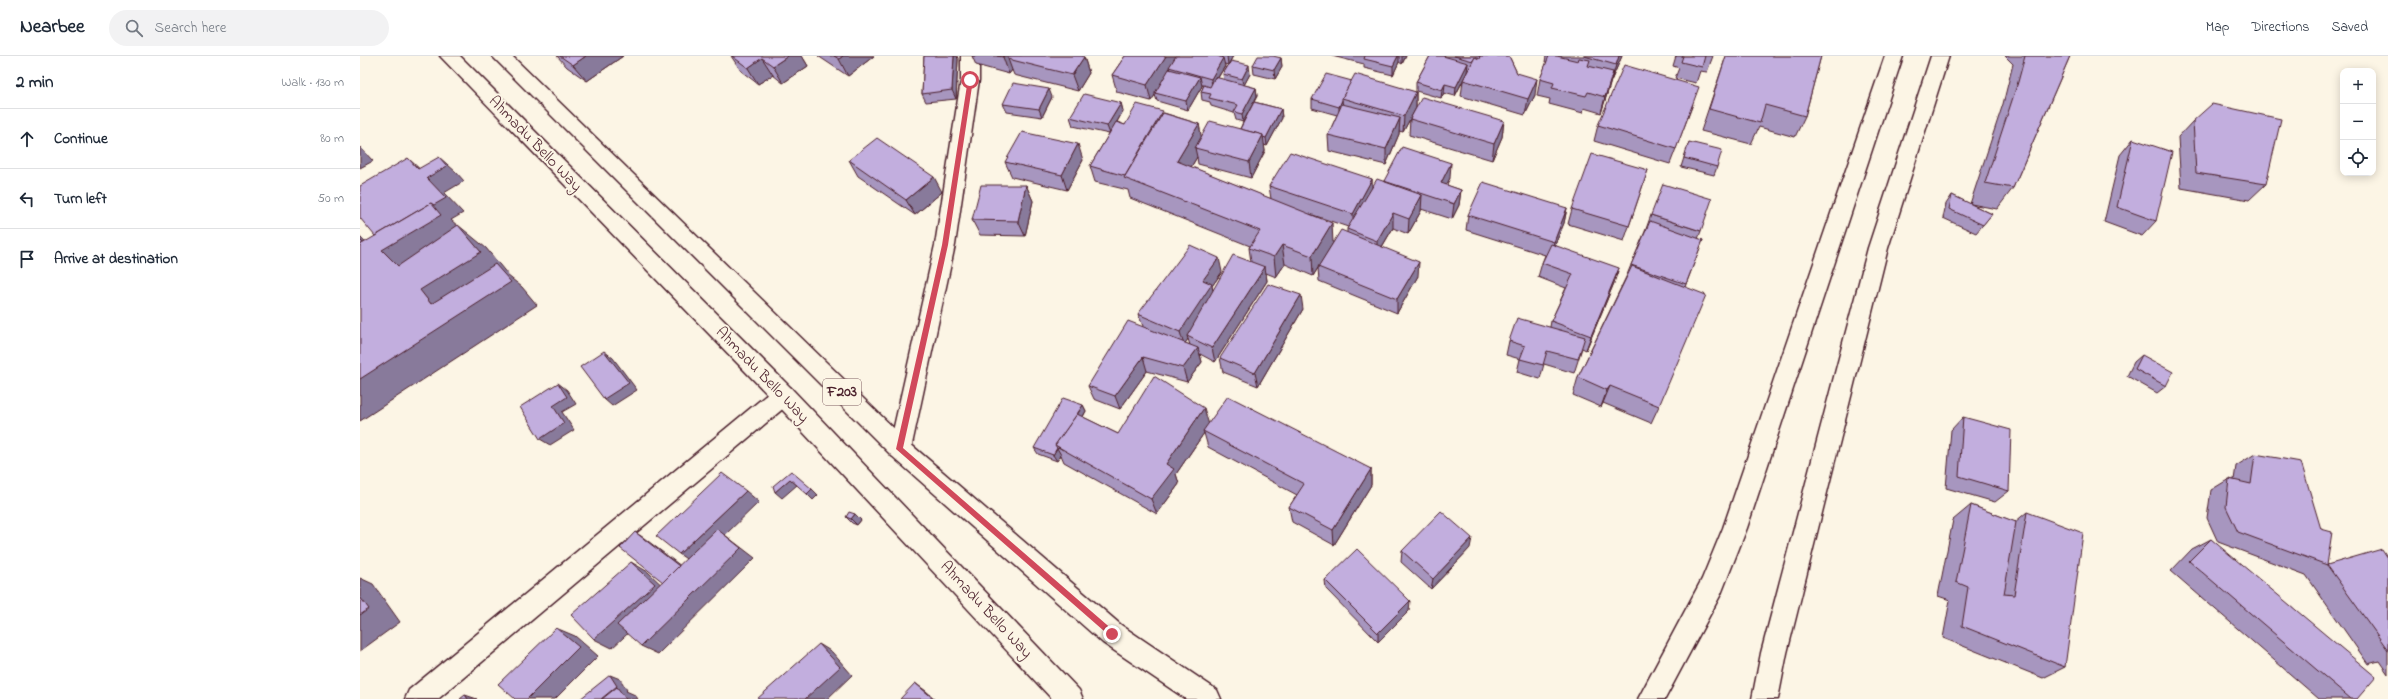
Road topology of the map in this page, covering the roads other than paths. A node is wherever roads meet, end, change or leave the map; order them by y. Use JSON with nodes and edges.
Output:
{"nodes":[{"id":1,"x":449,"y":56,"type":"edge"},
{"id":2,"x":502,"y":56,"type":"edge"},
{"id":3,"x":970,"y":56,"type":"edge"},
{"id":4,"x":1894,"y":56,"type":"edge"},
{"id":5,"x":1940,"y":56,"type":"edge"},
{"id":6,"x":783,"y":395,"type":"junction"},
{"id":7,"x":900,"y":449,"type":"junction"},
{"id":8,"x":418,"y":699,"type":"edge"},
{"id":9,"x":1070,"y":699,"type":"edge"},
{"id":10,"x":1208,"y":699,"type":"edge"},
{"id":11,"x":1652,"y":699,"type":"edge"},
{"id":12,"x":1765,"y":699,"type":"edge"}],
"edges":[{"from":1,"to":6,"type":"main road","name":"Ahmadu Bello Way","number":"F203"},
{"from":2,"to":7,"type":"main road","number":"F203"},
{"from":3,"to":7,"type":"main road"},
{"from":4,"to":11,"type":"main road"},
{"from":5,"to":12,"type":"main road"},
{"from":6,"to":8,"type":"main road"},
{"from":6,"to":9,"type":"main road","name":"Ahmadu Bello Way","number":"F203"},
{"from":7,"to":10,"type":"main road","number":"F203"}]}
